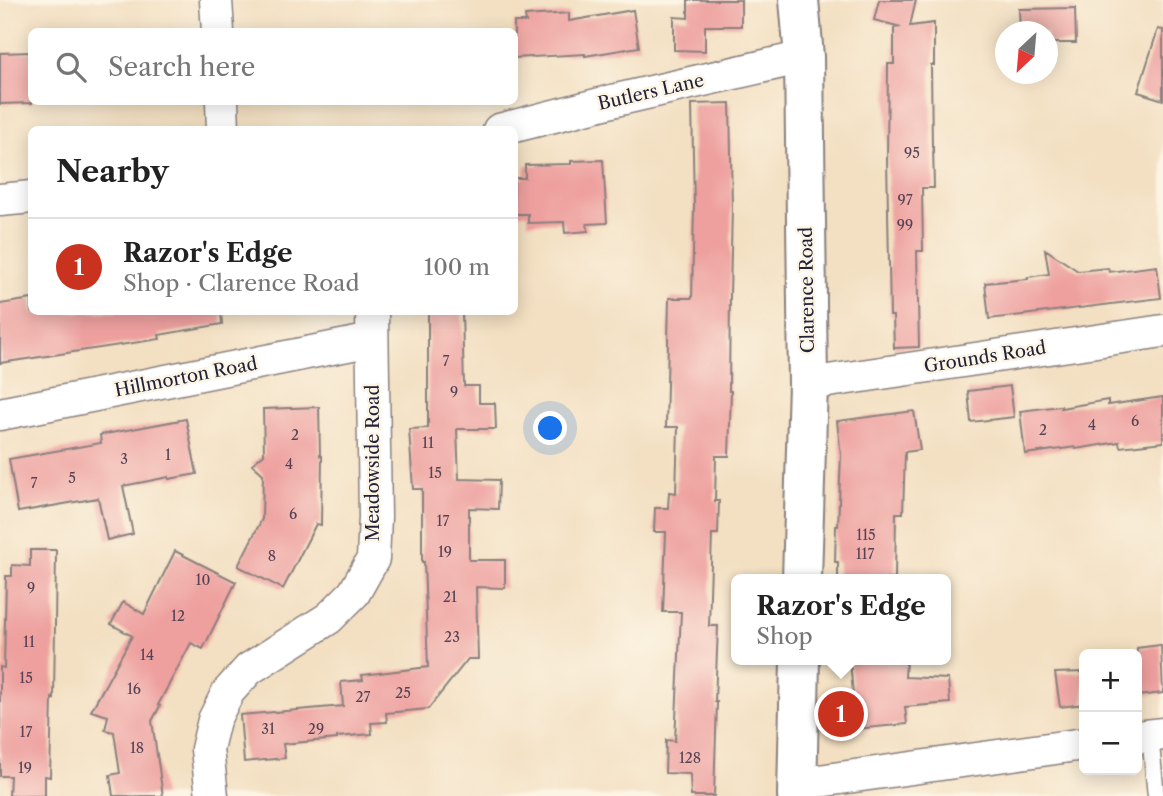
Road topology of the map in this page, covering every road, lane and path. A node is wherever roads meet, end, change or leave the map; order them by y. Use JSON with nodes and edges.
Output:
{"nodes":[{"id":1,"x":216,"y":0,"type":"edge"},
{"id":2,"x":799,"y":0,"type":"edge"},
{"id":3,"x":218,"y":28,"type":"edge"},
{"id":4,"x":804,"y":57,"type":"junction"},
{"id":5,"x":222,"y":105,"type":"edge"},
{"id":6,"x":223,"y":126,"type":"edge"},
{"id":7,"x":515,"y":126,"type":"edge"},
{"id":8,"x":28,"y":197,"type":"edge"},
{"id":9,"x":0,"y":200,"type":"edge"},
{"id":10,"x":372,"y":326,"type":"edge"},
{"id":11,"x":1163,"y":331,"type":"edge"},
{"id":12,"x":808,"y":384,"type":"junction"},
{"id":13,"x":0,"y":414,"type":"edge"},
{"id":14,"x":802,"y":574,"type":"edge"},
{"id":15,"x":800,"y":665,"type":"edge"},
{"id":16,"x":1150,"y":735,"type":"edge"},
{"id":17,"x":1079,"y":745,"type":"edge"},
{"id":18,"x":797,"y":790,"type":"edge"},
{"id":19,"x":212,"y":796,"type":"edge"},
{"id":20,"x":1156,"y":796,"type":"edge"}],
"edges":[{"from":1,"to":3,"type":"street"},
{"from":2,"to":4,"type":"street","name":"Clarence Road"},
{"from":4,"to":7,"type":"street","name":"Butlers Lane"},
{"from":4,"to":12,"type":"street","name":"Clarence Road"},
{"from":5,"to":6,"type":"street"},
{"from":8,"to":9,"type":"street"},
{"from":10,"to":13,"type":"street","name":"Hillmorton Road"},
{"from":10,"to":19,"type":"street","name":"Meadowside Road"},
{"from":11,"to":12,"type":"street","name":"Grounds Road"},
{"from":12,"to":14,"type":"street","name":"Clarence Road"},
{"from":15,"to":18,"type":"street"},
{"from":16,"to":20,"type":"lane"},
{"from":17,"to":18,"type":"street"}]}
